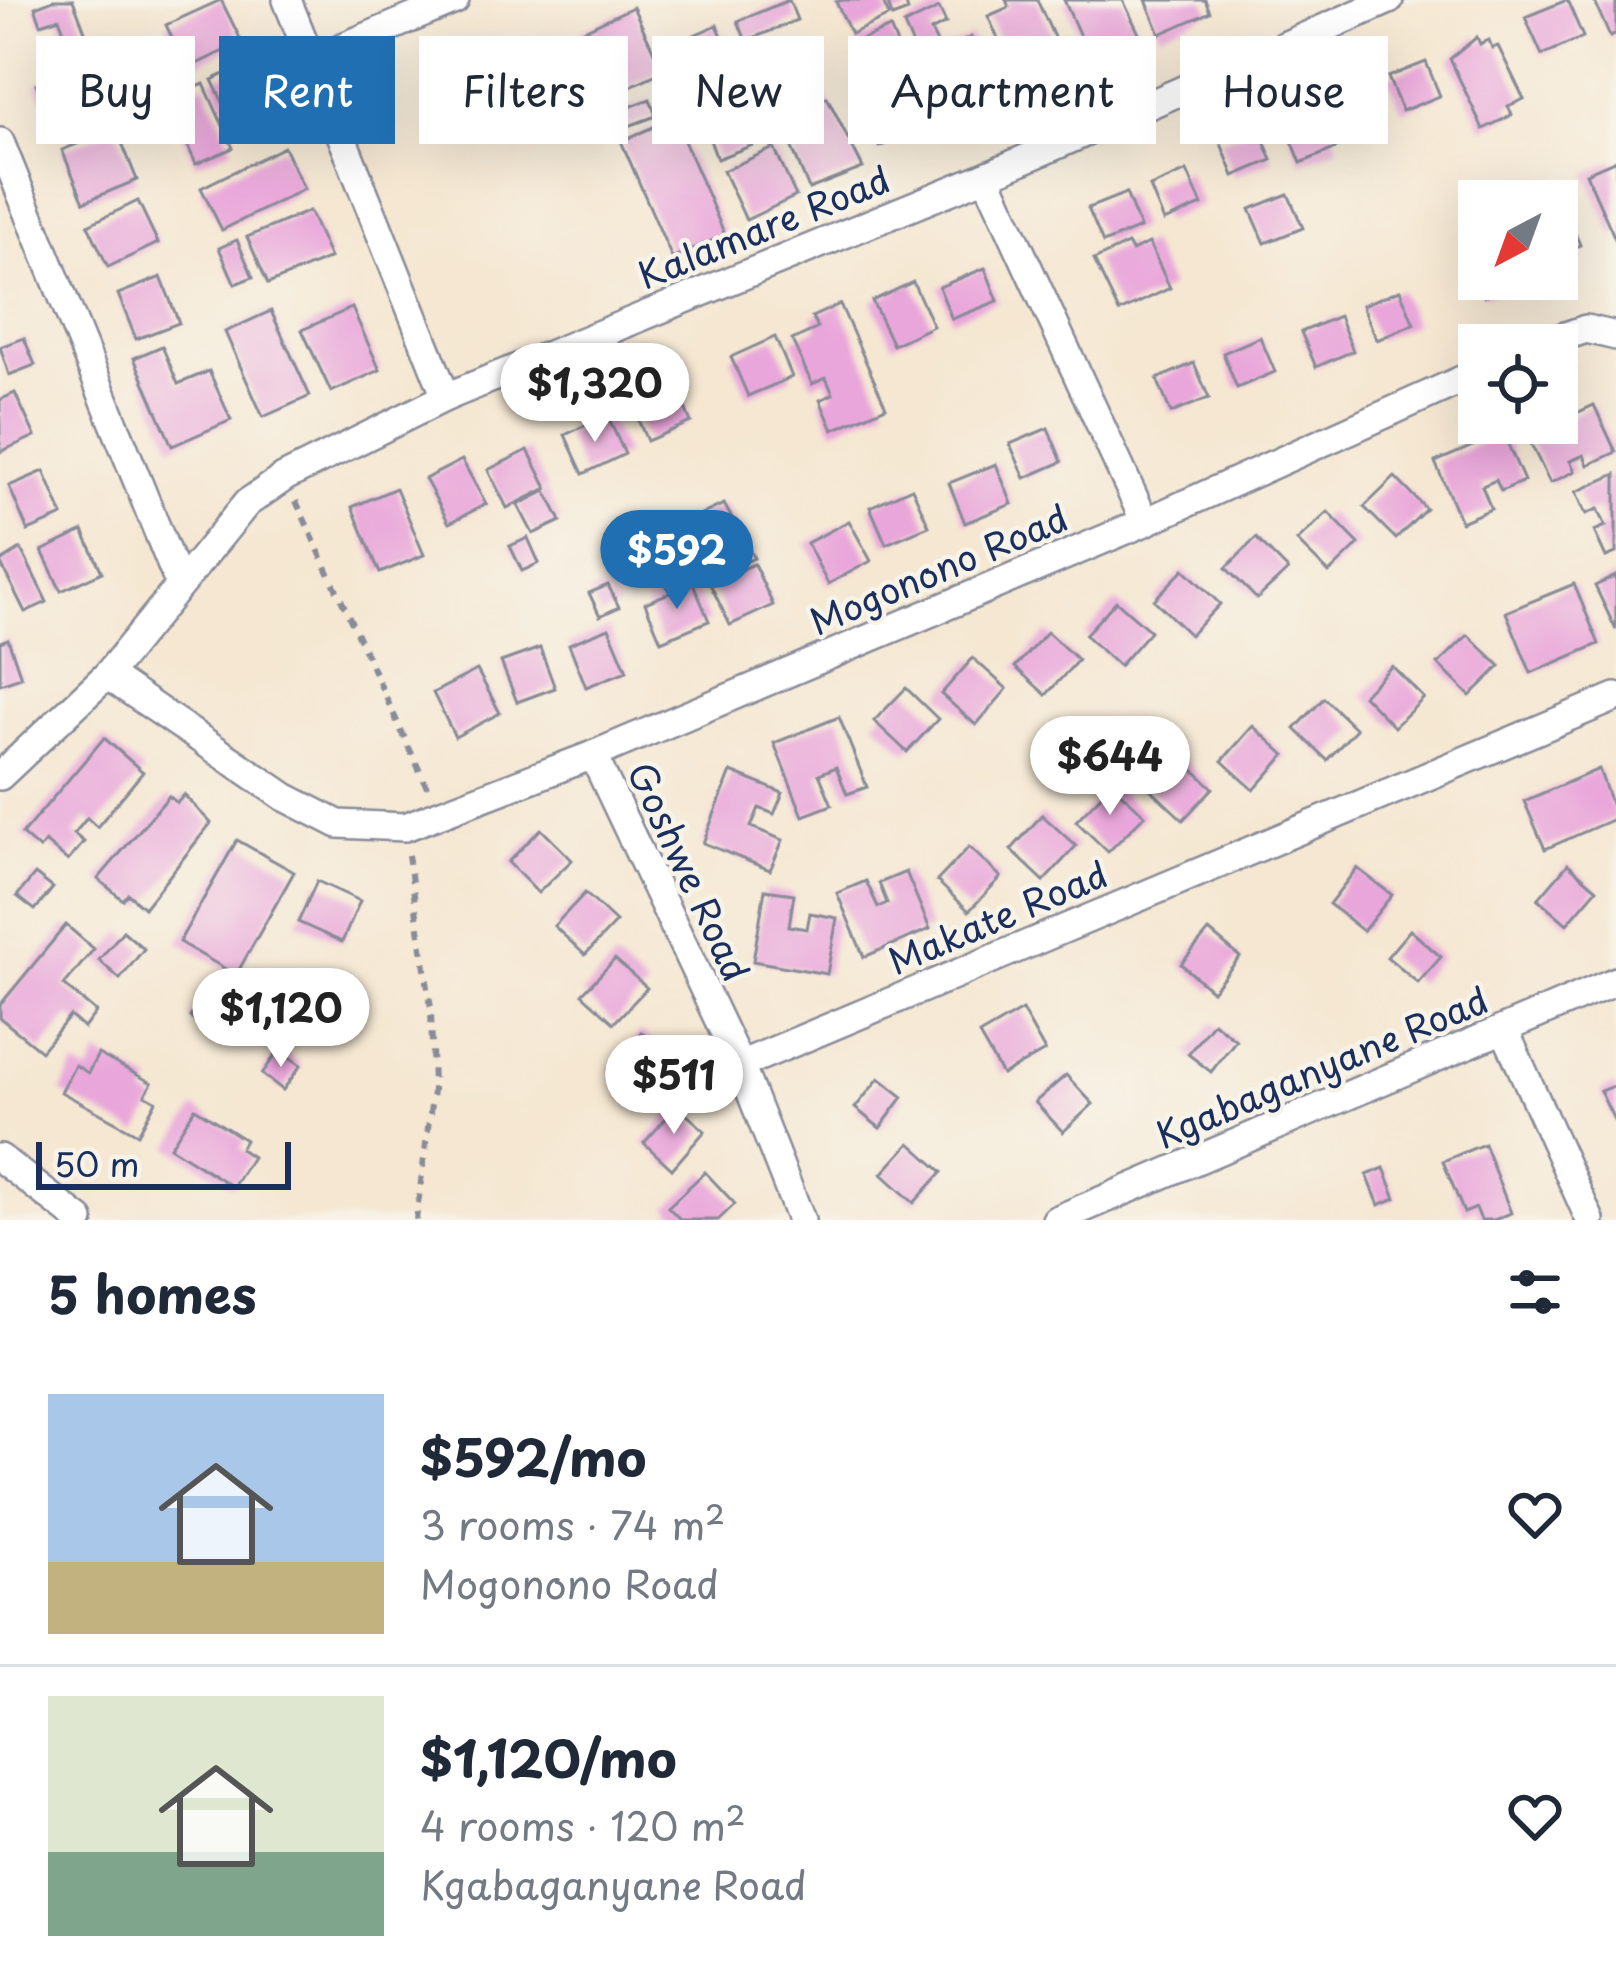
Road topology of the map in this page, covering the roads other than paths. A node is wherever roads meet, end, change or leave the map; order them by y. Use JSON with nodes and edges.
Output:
{"nodes":[{"id":1,"x":287,"y":0,"type":"edge"},
{"id":2,"x":455,"y":0,"type":"edge"},
{"id":3,"x":1389,"y":0,"type":"edge"},
{"id":4,"x":303,"y":36,"type":"edge"},
{"id":5,"x":369,"y":36,"type":"edge"},
{"id":6,"x":0,"y":142,"type":"edge"},
{"id":7,"x":347,"y":144,"type":"edge"},
{"id":8,"x":986,"y":176,"type":"junction"},
{"id":9,"x":1578,"y":332,"type":"edge"},
{"id":10,"x":1616,"y":336,"type":"edge"},
{"id":11,"x":1458,"y":381,"type":"edge"},
{"id":12,"x":446,"y":397,"type":"junction"},
{"id":13,"x":1145,"y":522,"type":"junction"},
{"id":14,"x":178,"y":581,"type":"junction"},
{"id":15,"x":107,"y":675,"type":"junction"},
{"id":16,"x":1616,"y":697,"type":"edge"},
{"id":17,"x":593,"y":755,"type":"junction"},
{"id":18,"x":0,"y":776,"type":"edge"},
{"id":19,"x":1616,"y":981,"type":"edge"},
{"id":20,"x":1504,"y":1030,"type":"junction"},
{"id":21,"x":740,"y":1066,"type":"junction"},
{"id":22,"x":0,"y":1158,"type":"edge"},
{"id":23,"x":80,"y":1220,"type":"edge"},
{"id":24,"x":801,"y":1220,"type":"edge"},
{"id":25,"x":1056,"y":1220,"type":"edge"},
{"id":26,"x":1590,"y":1220,"type":"edge"}],
"edges":[{"from":1,"to":4,"type":"street"},
{"from":2,"to":5,"type":"street"},
{"from":3,"to":8,"type":"street","name":"Kalamare Road"},
{"from":6,"to":14,"type":"street"},
{"from":7,"to":12,"type":"street"},
{"from":8,"to":12,"type":"street","name":"Kalamare Road"},
{"from":8,"to":13,"type":"street"},
{"from":9,"to":10,"type":"street"},
{"from":11,"to":13,"type":"street","name":"Mogonono Road"},
{"from":12,"to":14,"type":"street","name":"Kalamare Road"},
{"from":13,"to":17,"type":"street","name":"Mogonono Road"},
{"from":14,"to":15,"type":"street","name":"Kalamare Road"},
{"from":15,"to":17,"type":"street","name":"Mogonono Road"},
{"from":15,"to":18,"type":"street","name":"Kalamare Road"},
{"from":16,"to":21,"type":"street","name":"Makate Road"},
{"from":17,"to":21,"type":"street","name":"Goshwe Road"},
{"from":19,"to":20,"type":"street","name":"Kgabaganyane Road"},
{"from":20,"to":25,"type":"street","name":"Kgabaganyane Road"},
{"from":20,"to":26,"type":"street"},
{"from":21,"to":24,"type":"street","name":"Goshwe Road"},
{"from":22,"to":23,"type":"street"}]}
